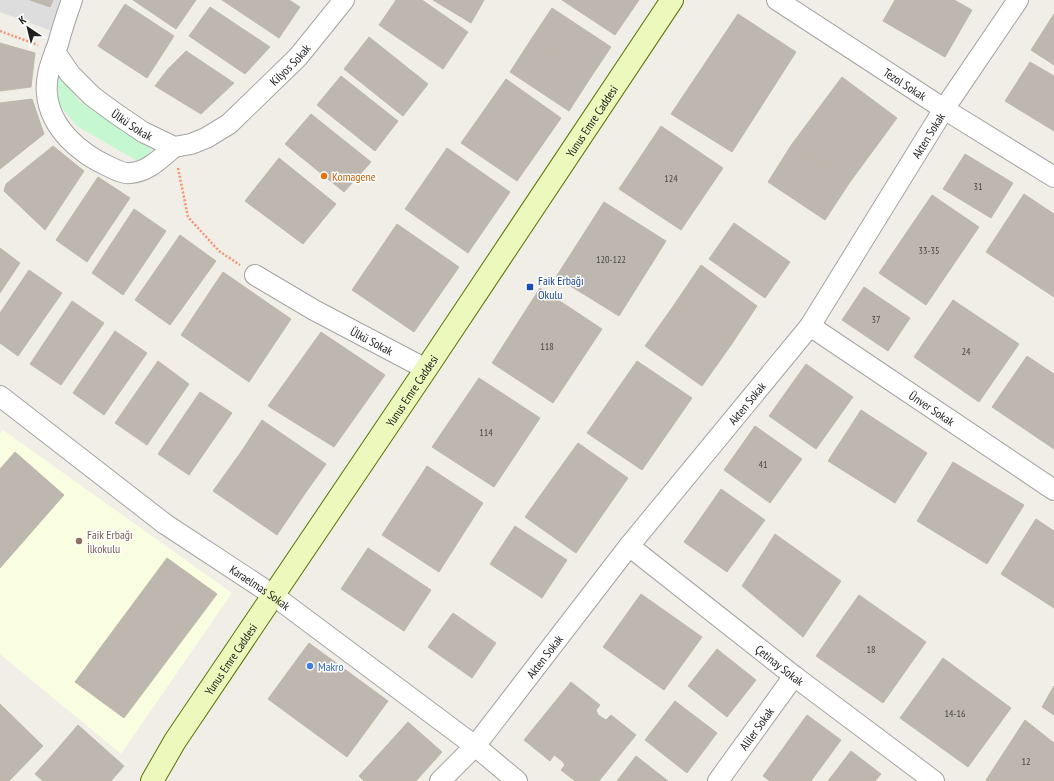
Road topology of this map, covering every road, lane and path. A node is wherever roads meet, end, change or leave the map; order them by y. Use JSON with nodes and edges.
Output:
{"nodes":[{"id":1,"x":72,"y":0,"type":"edge"},
{"id":2,"x":344,"y":0,"type":"edge"},
{"id":3,"x":672,"y":0,"type":"edge"},
{"id":4,"x":777,"y":0,"type":"edge"},
{"id":5,"x":1018,"y":0,"type":"edge"},
{"id":6,"x":0,"y":31,"type":"edge"},
{"id":7,"x":55,"y":52,"type":"junction"},
{"id":8,"x":944,"y":109,"type":"junction"},
{"id":9,"x":174,"y":147,"type":"junction"},
{"id":10,"x":1054,"y":178,"type":"edge"},
{"id":11,"x":256,"y":275,"type":"joint"},
{"id":12,"x":810,"y":326,"type":"junction"},
{"id":13,"x":426,"y":369,"type":"junction"},
{"id":14,"x":0,"y":396,"type":"edge"},
{"id":15,"x":1054,"y":490,"type":"edge"},
{"id":16,"x":629,"y":546,"type":"junction"},
{"id":17,"x":273,"y":595,"type":"junction"},
{"id":18,"x":794,"y":676,"type":"junction"},
{"id":19,"x":475,"y":746,"type":"junction"},
{"id":20,"x":152,"y":781,"type":"edge"},
{"id":21,"x":440,"y":781,"type":"edge"},
{"id":22,"x":517,"y":781,"type":"edge"},
{"id":23,"x":718,"y":781,"type":"edge"},
{"id":24,"x":934,"y":781,"type":"edge"}],
"edges":[{"from":1,"to":7,"type":"street"},
{"from":2,"to":9,"type":"street","name":"Kilyos Sokak"},
{"from":3,"to":13,"type":"main road","name":"Yunus Emre Caddesi"},
{"from":4,"to":8,"type":"street","name":"Tezol Sokak"},
{"from":5,"to":8,"type":"street","name":"Akten Sokak"},
{"from":6,"to":7,"type":"path"},
{"from":7,"to":9,"type":"street","name":"Ülkü Sokak"},
{"from":7,"to":9,"type":"street"},
{"from":8,"to":10,"type":"street","name":"Tezol Sokak"},
{"from":8,"to":12,"type":"street","name":"Akten Sokak"},
{"from":9,"to":11,"type":"path"},
{"from":11,"to":13,"type":"street","name":"Ülkü Sokak"},
{"from":12,"to":15,"type":"street","name":"Ünver Sokak"},
{"from":12,"to":16,"type":"street","name":"Akten Sokak"},
{"from":13,"to":17,"type":"main road","name":"Yunus Emre Caddesi"},
{"from":14,"to":17,"type":"street","name":"Karaelmas Sokak"},
{"from":16,"to":18,"type":"street","name":"Çetinay Sokak"},
{"from":16,"to":19,"type":"street","name":"Akten Sokak"},
{"from":17,"to":19,"type":"street","name":"Karaelmas Sokak"},
{"from":17,"to":20,"type":"main road","name":"Yunus Emre Caddesi"},
{"from":18,"to":23,"type":"street","name":"Aliler Sokak"},
{"from":18,"to":24,"type":"street","name":"Çetinay Sokak"},
{"from":19,"to":21,"type":"street","name":"Akten Sokak"},
{"from":19,"to":22,"type":"street","name":"Karaelmas Sokak"}]}
